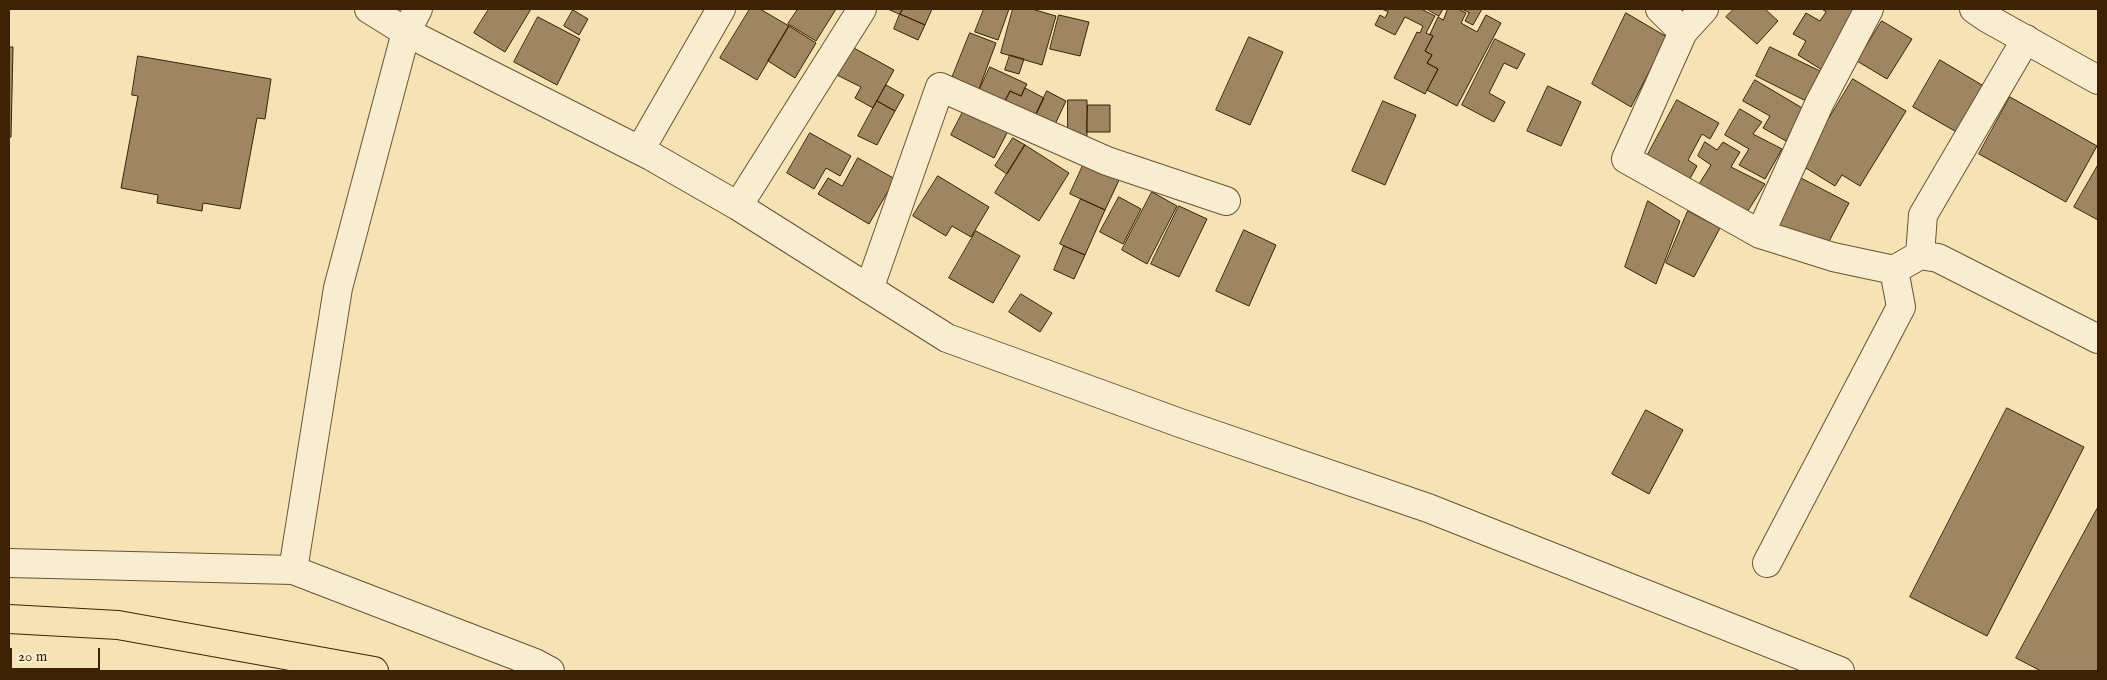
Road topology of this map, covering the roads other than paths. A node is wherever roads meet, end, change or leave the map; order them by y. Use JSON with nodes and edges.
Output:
{"nodes":[{"id":1,"x":369,"y":9,"type":"edge"},
{"id":2,"x":721,"y":9,"type":"edge"},
{"id":3,"x":862,"y":9,"type":"edge"},
{"id":4,"x":1660,"y":9,"type":"edge"},
{"id":5,"x":1704,"y":9,"type":"edge"},
{"id":6,"x":1868,"y":9,"type":"edge"},
{"id":7,"x":1983,"y":12,"type":"edge"},
{"id":8,"x":412,"y":20,"type":"edge"},
{"id":9,"x":1684,"y":32,"type":"junction"},
{"id":10,"x":2026,"y":40,"type":"junction"},
{"id":11,"x":2098,"y":80,"type":"edge"},
{"id":12,"x":640,"y":150,"type":"junction"},
{"id":13,"x":1226,"y":201,"type":"dead end"},
{"id":14,"x":738,"y":206,"type":"junction"},
{"id":15,"x":1760,"y":234,"type":"junction"},
{"id":16,"x":1920,"y":255,"type":"junction"},
{"id":17,"x":1894,"y":270,"type":"junction"},
{"id":18,"x":869,"y":289,"type":"junction"},
{"id":19,"x":2098,"y":339,"type":"edge"},
{"id":20,"x":9,"y":563,"type":"edge"},
{"id":21,"x":1767,"y":563,"type":"dead end"},
{"id":22,"x":294,"y":570,"type":"junction"},
{"id":23,"x":9,"y":619,"type":"edge"},
{"id":24,"x":374,"y":671,"type":"edge"},
{"id":25,"x":550,"y":671,"type":"edge"},
{"id":26,"x":1840,"y":671,"type":"edge"}],
"edges":[{"from":1,"to":8,"type":"street"},
{"from":2,"to":12,"type":"street"},
{"from":3,"to":14,"type":"street"},
{"from":4,"to":9,"type":"street"},
{"from":5,"to":9,"type":"street"},
{"from":6,"to":15,"type":"street"},
{"from":7,"to":10,"type":"street"},
{"from":8,"to":12,"type":"street"},
{"from":8,"to":22,"type":"street"},
{"from":9,"to":15,"type":"street"},
{"from":10,"to":11,"type":"street"},
{"from":10,"to":16,"type":"street"},
{"from":12,"to":14,"type":"street"},
{"from":13,"to":18,"type":"street"},
{"from":14,"to":18,"type":"street"},
{"from":15,"to":17,"type":"street"},
{"from":16,"to":17,"type":"street"},
{"from":16,"to":19,"type":"street"},
{"from":17,"to":21,"type":"street"},
{"from":18,"to":26,"type":"street"},
{"from":20,"to":22,"type":"street"},
{"from":22,"to":25,"type":"street"},
{"from":23,"to":24,"type":"main road"}]}
